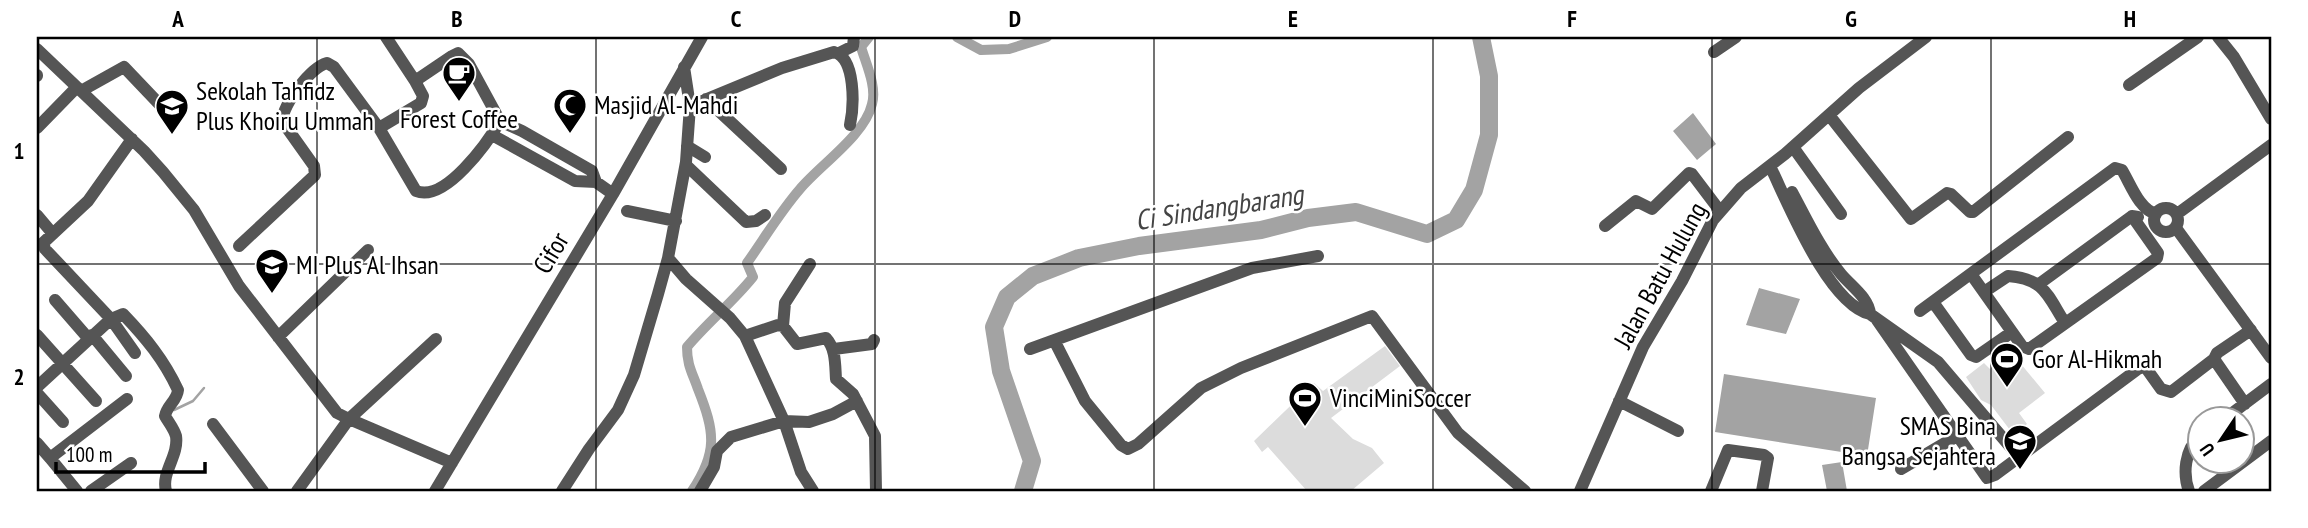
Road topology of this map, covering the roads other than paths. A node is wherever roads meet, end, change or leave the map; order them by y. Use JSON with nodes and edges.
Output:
{"nodes":[{"id":1,"x":386,"y":37,"type":"edge"},
{"id":2,"x":854,"y":37,"type":"edge"},
{"id":3,"x":1736,"y":37,"type":"edge"},
{"id":4,"x":1926,"y":37,"type":"edge"},
{"id":5,"x":2197,"y":37,"type":"edge"},
{"id":6,"x":2218,"y":37,"type":"edge"},
{"id":7,"x":697,"y":40,"type":"edge"},
{"id":8,"x":37,"y":49,"type":"edge"},
{"id":9,"x":1714,"y":52,"type":"dead end"},
{"id":10,"x":839,"y":53,"type":"junction"},
{"id":11,"x":684,"y":67,"type":"junction"},
{"id":12,"x":415,"y":81,"type":"junction"},
{"id":13,"x":2129,"y":85,"type":"dead end"},
{"id":14,"x":79,"y":89,"type":"junction"},
{"id":15,"x":706,"y":99,"type":"junction"},
{"id":16,"x":690,"y":106,"type":"junction"},
{"id":17,"x":164,"y":108,"type":"dead end"},
{"id":18,"x":1829,"y":115,"type":"junction"},
{"id":19,"x":2271,"y":119,"type":"edge"},
{"id":20,"x":500,"y":121,"type":"junction"},
{"id":21,"x":850,"y":125,"type":"dead end"},
{"id":22,"x":37,"y":128,"type":"edge"},
{"id":23,"x":379,"y":128,"type":"junction"},
{"id":24,"x":492,"y":135,"type":"junction"},
{"id":25,"x":2068,"y":137,"type":"dead end"},
{"id":26,"x":132,"y":139,"type":"junction"},
{"id":27,"x":2271,"y":145,"type":"edge"},
{"id":28,"x":687,"y":146,"type":"junction"},
{"id":29,"x":1793,"y":147,"type":"junction"},
{"id":30,"x":705,"y":157,"type":"dead end"},
{"id":31,"x":1773,"y":164,"type":"junction"},
{"id":32,"x":686,"y":166,"type":"junction"},
{"id":33,"x":781,"y":169,"type":"dead end"},
{"id":34,"x":596,"y":182,"type":"junction"},
{"id":35,"x":613,"y":194,"type":"junction"},
{"id":36,"x":627,"y":211,"type":"dead end"},
{"id":37,"x":1720,"y":211,"type":"junction"},
{"id":38,"x":1841,"y":214,"type":"dead end"},
{"id":39,"x":2177,"y":214,"type":"junction"},
{"id":40,"x":37,"y":215,"type":"edge"},
{"id":41,"x":765,"y":215,"type":"dead end"},
{"id":42,"x":2132,"y":216,"type":"junction"},
{"id":43,"x":2155,"y":218,"type":"junction"},
{"id":44,"x":676,"y":221,"type":"junction"},
{"id":45,"x":1605,"y":226,"type":"dead end"},
{"id":46,"x":2176,"y":228,"type":"junction"},
{"id":47,"x":51,"y":231,"type":"junction"},
{"id":48,"x":37,"y":237,"type":"edge"},
{"id":49,"x":239,"y":246,"type":"dead end"},
{"id":50,"x":368,"y":250,"type":"dead end"},
{"id":51,"x":1318,"y":256,"type":"dead end"},
{"id":52,"x":668,"y":258,"type":"junction"},
{"id":53,"x":810,"y":264,"type":"dead end"},
{"id":54,"x":1972,"y":274,"type":"junction"},
{"id":55,"x":2039,"y":284,"type":"junction"},
{"id":56,"x":1984,"y":292,"type":"junction"},
{"id":57,"x":55,"y":300,"type":"dead end"},
{"id":58,"x":1933,"y":302,"type":"junction"},
{"id":59,"x":1920,"y":311,"type":"dead end"},
{"id":60,"x":1874,"y":317,"type":"junction"},
{"id":61,"x":111,"y":319,"type":"junction"},
{"id":62,"x":2066,"y":323,"type":"junction"},
{"id":63,"x":783,"y":326,"type":"junction"},
{"id":64,"x":2251,"y":330,"type":"junction"},
{"id":65,"x":2012,"y":332,"type":"junction"},
{"id":66,"x":37,"y":335,"type":"edge"},
{"id":67,"x":90,"y":336,"type":"junction"},
{"id":68,"x":745,"y":336,"type":"junction"},
{"id":69,"x":278,"y":337,"type":"junction"},
{"id":70,"x":436,"y":339,"type":"dead end"},
{"id":71,"x":874,"y":340,"type":"dead end"},
{"id":72,"x":1054,"y":340,"type":"junction"},
{"id":73,"x":834,"y":349,"type":"junction"},
{"id":74,"x":1030,"y":349,"type":"dead end"},
{"id":75,"x":135,"y":353,"type":"dead end"},
{"id":76,"x":2271,"y":358,"type":"edge"},
{"id":77,"x":2214,"y":359,"type":"junction"},
{"id":78,"x":62,"y":363,"type":"junction"},
{"id":79,"x":126,"y":376,"type":"dead end"},
{"id":80,"x":2271,"y":384,"type":"edge"},
{"id":81,"x":37,"y":387,"type":"edge"},
{"id":82,"x":37,"y":393,"type":"edge"},
{"id":83,"x":127,"y":399,"type":"dead end"},
{"id":84,"x":96,"y":401,"type":"dead end"},
{"id":85,"x":858,"y":401,"type":"junction"},
{"id":86,"x":1619,"y":401,"type":"junction"},
{"id":87,"x":2245,"y":404,"type":"junction"},
{"id":88,"x":2242,"y":406,"type":"edge"},
{"id":89,"x":349,"y":419,"type":"junction"},
{"id":90,"x":784,"y":421,"type":"junction"},
{"id":91,"x":63,"y":422,"type":"dead end"},
{"id":92,"x":213,"y":424,"type":"dead end"},
{"id":93,"x":1678,"y":431,"type":"dead end"},
{"id":94,"x":1957,"y":436,"type":"junction"},
{"id":95,"x":2271,"y":441,"type":"edge"},
{"id":96,"x":37,"y":443,"type":"edge"},
{"id":97,"x":2020,"y":457,"type":"junction"},
{"id":98,"x":50,"y":458,"type":"junction"},
{"id":99,"x":131,"y":463,"type":"dead end"},
{"id":100,"x":452,"y":463,"type":"junction"},
{"id":101,"x":1901,"y":469,"type":"dead end"},
{"id":102,"x":1585,"y":489,"type":"edge"},
{"id":103,"x":77,"y":491,"type":"edge"},
{"id":104,"x":91,"y":491,"type":"edge"},
{"id":105,"x":166,"y":491,"type":"edge"},
{"id":106,"x":262,"y":491,"type":"edge"},
{"id":107,"x":297,"y":491,"type":"edge"},
{"id":108,"x":435,"y":491,"type":"edge"},
{"id":109,"x":562,"y":491,"type":"edge"},
{"id":110,"x":700,"y":491,"type":"edge"},
{"id":111,"x":813,"y":491,"type":"edge"},
{"id":112,"x":876,"y":491,"type":"edge"},
{"id":113,"x":1525,"y":491,"type":"edge"},
{"id":114,"x":1712,"y":491,"type":"edge"},
{"id":115,"x":1762,"y":491,"type":"edge"},
{"id":116,"x":2204,"y":491,"type":"edge"}],
"edges":[{"from":1,"to":12,"type":"street"},
{"from":2,"to":10,"type":"street"},
{"from":3,"to":9,"type":"street"},
{"from":4,"to":18,"type":"street","name":"Jalan Batu Hulung"},
{"from":5,"to":13,"type":"street"},
{"from":6,"to":19,"type":"street"},
{"from":7,"to":11,"type":"street","name":"Cifor"},
{"from":8,"to":14,"type":"street"},
{"from":10,"to":15,"type":"street"},
{"from":10,"to":21,"type":"street"},
{"from":11,"to":16,"type":"street"},
{"from":11,"to":35,"type":"street","name":"Cifor"},
{"from":12,"to":20,"type":"street"},
{"from":12,"to":23,"type":"street"},
{"from":14,"to":17,"type":"street"},
{"from":14,"to":22,"type":"street"},
{"from":14,"to":26,"type":"street"},
{"from":15,"to":16,"type":"street"},
{"from":15,"to":33,"type":"street"},
{"from":16,"to":28,"type":"street"},
{"from":18,"to":25,"type":"street"},
{"from":18,"to":29,"type":"street","name":"Jalan Batu Hulung"},
{"from":20,"to":24,"type":"street"},
{"from":20,"to":34,"type":"street"},
{"from":23,"to":24,"type":"street"},
{"from":23,"to":49,"type":"street"},
{"from":24,"to":34,"type":"street"},
{"from":26,"to":47,"type":"street"},
{"from":26,"to":69,"type":"street"},
{"from":27,"to":39,"type":"street"},
{"from":28,"to":30,"type":"street"},
{"from":28,"to":32,"type":"street"},
{"from":29,"to":31,"type":"street","name":"Jalan Batu Hulung"},
{"from":29,"to":38,"type":"street"},
{"from":31,"to":37,"type":"street","name":"Jalan Batu Hulung"},
{"from":31,"to":60,"type":"street"},
{"from":32,"to":41,"type":"street"},
{"from":32,"to":44,"type":"street"},
{"from":34,"to":35,"type":"street"},
{"from":35,"to":100,"type":"street","name":"Cifor"},
{"from":36,"to":44,"type":"street"},
{"from":37,"to":45,"type":"street"},
{"from":37,"to":86,"type":"street","name":"Jalan Batu Hulung"},
{"from":39,"to":43,"type":"street"},
{"from":39,"to":46,"type":"street"},
{"from":40,"to":47,"type":"street"},
{"from":42,"to":43,"type":"street"},
{"from":42,"to":55,"type":"street"},
{"from":42,"to":62,"type":"street"},
{"from":43,"to":46,"type":"street"},
{"from":43,"to":54,"type":"street"},
{"from":44,"to":52,"type":"street"},
{"from":46,"to":64,"type":"street"},
{"from":47,"to":48,"type":"street"},
{"from":47,"to":61,"type":"street"},
{"from":50,"to":69,"type":"street"},
{"from":51,"to":72,"type":"street"},
{"from":52,"to":68,"type":"street"},
{"from":52,"to":109,"type":"street"},
{"from":53,"to":63,"type":"street"},
{"from":54,"to":56,"type":"street"},
{"from":54,"to":58,"type":"street"},
{"from":55,"to":56,"type":"street"},
{"from":55,"to":62,"type":"street"},
{"from":56,"to":65,"type":"street"},
{"from":57,"to":67,"type":"street"},
{"from":58,"to":59,"type":"street"},
{"from":58,"to":65,"type":"street"},
{"from":60,"to":94,"type":"street"},
{"from":60,"to":97,"type":"street"},
{"from":61,"to":67,"type":"street"},
{"from":61,"to":75,"type":"street"},
{"from":61,"to":105,"type":"street"},
{"from":62,"to":65,"type":"street"},
{"from":63,"to":68,"type":"street"},
{"from":63,"to":73,"type":"street"},
{"from":64,"to":76,"type":"street"},
{"from":64,"to":77,"type":"street"},
{"from":66,"to":78,"type":"street"},
{"from":67,"to":78,"type":"street"},
{"from":67,"to":79,"type":"street"},
{"from":68,"to":90,"type":"street"},
{"from":69,"to":89,"type":"street"},
{"from":70,"to":89,"type":"street"},
{"from":71,"to":73,"type":"street"},
{"from":72,"to":74,"type":"street"},
{"from":72,"to":113,"type":"street"},
{"from":73,"to":85,"type":"street"},
{"from":77,"to":87,"type":"street"},
{"from":77,"to":97,"type":"street"},
{"from":78,"to":81,"type":"street"},
{"from":78,"to":84,"type":"street"},
{"from":80,"to":87,"type":"street"},
{"from":82,"to":91,"type":"street"},
{"from":83,"to":98,"type":"street"},
{"from":85,"to":90,"type":"street"},
{"from":85,"to":112,"type":"street"},
{"from":86,"to":93,"type":"street"},
{"from":86,"to":102,"type":"street","name":"Jalan Batu Hulung"},
{"from":87,"to":88,"type":"street"},
{"from":89,"to":100,"type":"street"},
{"from":89,"to":107,"type":"street"},
{"from":90,"to":110,"type":"street"},
{"from":90,"to":111,"type":"street"},
{"from":92,"to":106,"type":"street"},
{"from":94,"to":97,"type":"street"},
{"from":94,"to":101,"type":"street"},
{"from":95,"to":116,"type":"street"},
{"from":96,"to":98,"type":"street"},
{"from":98,"to":103,"type":"street"},
{"from":99,"to":104,"type":"street"},
{"from":100,"to":108,"type":"street","name":"Cifor"},
{"from":114,"to":115,"type":"street"}]}
